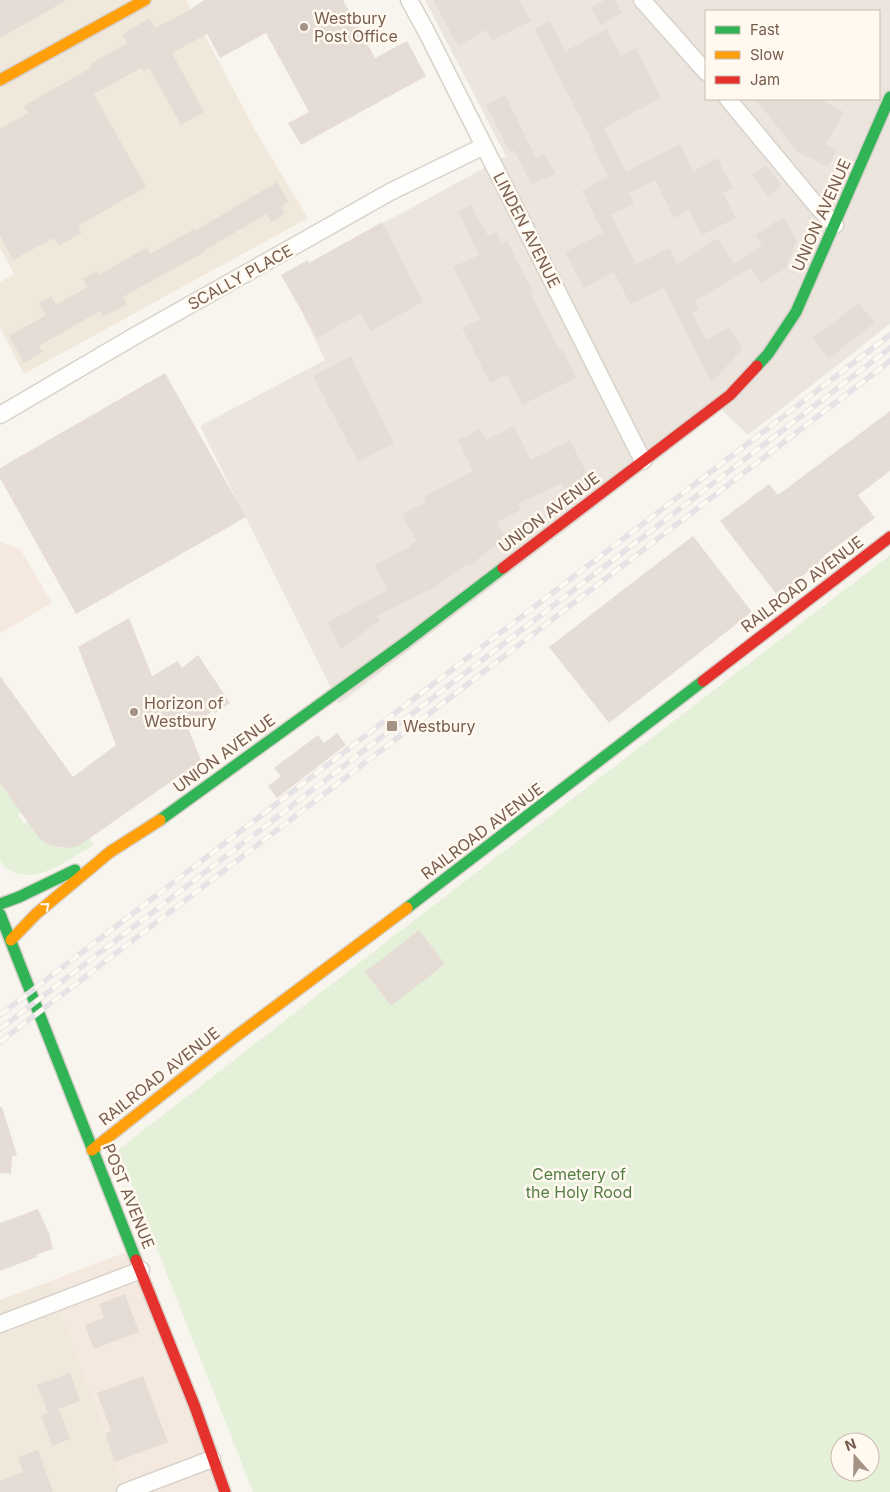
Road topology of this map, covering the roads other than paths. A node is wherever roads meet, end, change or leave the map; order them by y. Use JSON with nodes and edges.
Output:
{"nodes":[{"id":1,"x":145,"y":0,"type":"edge"},
{"id":2,"x":409,"y":0,"type":"edge"},
{"id":3,"x":642,"y":0,"type":"edge"},
{"id":4,"x":705,"y":71,"type":"edge"},
{"id":5,"x":0,"y":80,"type":"edge"},
{"id":6,"x":890,"y":97,"type":"edge"},
{"id":7,"x":729,"y":100,"type":"edge"},
{"id":8,"x":484,"y":146,"type":"junction"},
{"id":9,"x":835,"y":225,"type":"junction"},
{"id":10,"x":0,"y":415,"type":"edge"},
{"id":11,"x":643,"y":462,"type":"junction"},
{"id":12,"x":890,"y":537,"type":"edge"},
{"id":13,"x":110,"y":852,"type":"junction"},
{"id":14,"x":0,"y":904,"type":"edge"},
{"id":15,"x":0,"y":914,"type":"edge"},
{"id":16,"x":11,"y":940,"type":"junction"},
{"id":17,"x":92,"y":1150,"type":"junction"},
{"id":18,"x":141,"y":1270,"type":"junction"},
{"id":19,"x":0,"y":1324,"type":"edge"},
{"id":20,"x":212,"y":1459,"type":"junction"},
{"id":21,"x":125,"y":1492,"type":"edge"},
{"id":22,"x":225,"y":1492,"type":"edge"}],
"edges":[{"from":1,"to":5,"type":"main road"},
{"from":2,"to":8,"type":"street","name":"LINDEN AVENUE"},
{"from":3,"to":4,"type":"street"},
{"from":6,"to":9,"type":"main road","name":"UNION AVENUE"},
{"from":7,"to":9,"type":"street"},
{"from":8,"to":10,"type":"street","name":"SCALLY PLACE"},
{"from":8,"to":11,"type":"street","name":"LINDEN AVENUE"},
{"from":9,"to":11,"type":"main road","name":"UNION AVENUE"},
{"from":11,"to":13,"type":"main road","name":"UNION AVENUE"},
{"from":12,"to":17,"type":"main road","name":"RAILROAD AVENUE"},
{"from":13,"to":14,"type":"main road","name":"UNION AVENUE"},
{"from":16,"to":13,"type":"main road","name":"UNION AVENUE","one_way":true},
{"from":15,"to":16,"type":"main road","name":"POST AVENUE"},
{"from":16,"to":17,"type":"main road","name":"POST AVENUE"},
{"from":17,"to":18,"type":"main road","name":"POST AVENUE"},
{"from":18,"to":19,"type":"street"},
{"from":18,"to":20,"type":"main road","name":"POST AVENUE"},
{"from":20,"to":21,"type":"street"},
{"from":20,"to":22,"type":"main road","name":"POST AVENUE"}]}
